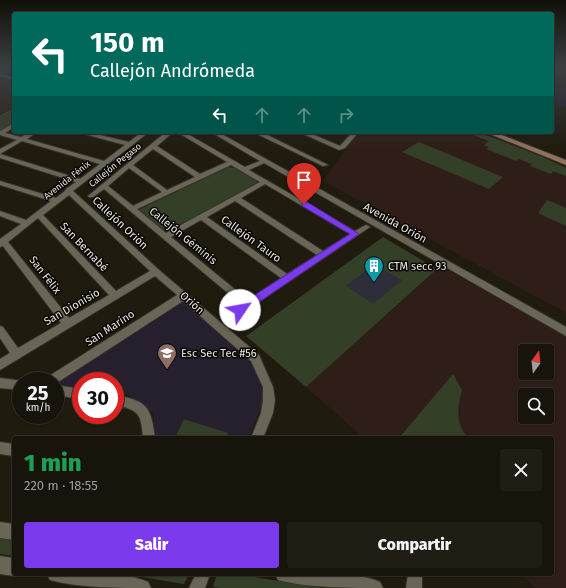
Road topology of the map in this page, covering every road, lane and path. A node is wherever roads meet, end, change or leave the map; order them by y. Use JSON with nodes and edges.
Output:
{"nodes":[{"id":1,"x":12,"y":126,"type":"edge"},
{"id":2,"x":0,"y":133,"type":"edge"},
{"id":3,"x":31,"y":134,"type":"edge"},
{"id":4,"x":88,"y":134,"type":"edge"},
{"id":5,"x":143,"y":134,"type":"edge"},
{"id":6,"x":168,"y":134,"type":"edge"},
{"id":7,"x":183,"y":134,"type":"edge"},
{"id":8,"x":217,"y":134,"type":"edge"},
{"id":9,"x":260,"y":134,"type":"edge"},
{"id":10,"x":306,"y":134,"type":"edge"},
{"id":11,"x":351,"y":134,"type":"edge"},
{"id":12,"x":493,"y":134,"type":"edge"},
{"id":13,"x":509,"y":134,"type":"edge"},
{"id":14,"x":22,"y":139,"type":"junction"},
{"id":15,"x":129,"y":144,"type":"junction"},
{"id":16,"x":153,"y":146,"type":"junction"},
{"id":17,"x":0,"y":152,"type":"edge"},
{"id":18,"x":0,"y":156,"type":"edge"},
{"id":19,"x":566,"y":156,"type":"edge"},
{"id":20,"x":232,"y":162,"type":"junction"},
{"id":21,"x":104,"y":163,"type":"junction"},
{"id":22,"x":267,"y":163,"type":"junction"},
{"id":23,"x":566,"y":163,"type":"edge"},
{"id":24,"x":129,"y":165,"type":"junction"},
{"id":25,"x":324,"y":166,"type":"dead end"},
{"id":26,"x":245,"y":170,"type":"junction"},
{"id":27,"x":252,"y":174,"type":"junction"},
{"id":28,"x":200,"y":177,"type":"junction"},
{"id":29,"x":80,"y":181,"type":"junction"},
{"id":30,"x":266,"y":181,"type":"junction"},
{"id":31,"x":0,"y":183,"type":"edge"},
{"id":32,"x":104,"y":186,"type":"junction"},
{"id":33,"x":68,"y":190,"type":"junction"},
{"id":34,"x":167,"y":193,"type":"junction"},
{"id":35,"x":91,"y":196,"type":"dead end"},
{"id":36,"x":236,"y":198,"type":"junction"},
{"id":37,"x":55,"y":200,"type":"junction"},
{"id":38,"x":132,"y":209,"type":"junction"},
{"id":39,"x":0,"y":213,"type":"edge"},
{"id":40,"x":38,"y":214,"type":"junction"},
{"id":41,"x":202,"y":217,"type":"junction"},
{"id":42,"x":26,"y":223,"type":"junction"},
{"id":43,"x":366,"y":227,"type":"dead end"},
{"id":44,"x":355,"y":234,"type":"junction"},
{"id":45,"x":166,"y":236,"type":"junction"},
{"id":46,"x":2,"y":242,"type":"edge"},
{"id":47,"x":322,"y":255,"type":"junction"},
{"id":48,"x":156,"y":272,"type":"junction"},
{"id":49,"x":288,"y":279,"type":"junction"},
{"id":50,"x":115,"y":296,"type":"junction"},
{"id":51,"x":184,"y":296,"type":"junction"},
{"id":52,"x":248,"y":304,"type":"junction"},
{"id":53,"x":231,"y":315,"type":"dead end"},
{"id":54,"x":68,"y":324,"type":"junction"},
{"id":55,"x":0,"y":330,"type":"edge"},
{"id":56,"x":566,"y":332,"type":"edge"},
{"id":57,"x":16,"y":354,"type":"junction"},
{"id":58,"x":0,"y":365,"type":"edge"},
{"id":59,"x":64,"y":372,"type":"edge"},
{"id":60,"x":0,"y":383,"type":"edge"},
{"id":61,"x":12,"y":385,"type":"edge"},
{"id":62,"x":124,"y":403,"type":"edge"},
{"id":63,"x":149,"y":436,"type":"edge"},
{"id":64,"x":258,"y":436,"type":"edge"},
{"id":65,"x":0,"y":448,"type":"edge"},
{"id":66,"x":12,"y":450,"type":"edge"},
{"id":67,"x":0,"y":530,"type":"edge"},
{"id":68,"x":12,"y":532,"type":"edge"},
{"id":69,"x":0,"y":565,"type":"edge"},
{"id":70,"x":12,"y":567,"type":"edge"},
{"id":71,"x":68,"y":576,"type":"edge"},
{"id":72,"x":202,"y":576,"type":"edge"},
{"id":73,"x":316,"y":576,"type":"edge"},
{"id":74,"x":415,"y":576,"type":"edge"},
{"id":75,"x":142,"y":588,"type":"edge"},
{"id":76,"x":197,"y":588,"type":"edge"},
{"id":77,"x":374,"y":588,"type":"edge"},
{"id":78,"x":414,"y":588,"type":"edge"}],
"edges":[{"from":1,"to":2,"type":"street"},
{"from":2,"to":14,"type":"street"},
{"from":3,"to":14,"type":"street"},
{"from":4,"to":15,"type":"street"},
{"from":5,"to":15,"type":"street","name":"Avenida Fénix"},
{"from":6,"to":16,"type":"street","name":"Callejón Pegaso"},
{"from":7,"to":20,"type":"street"},
{"from":8,"to":22,"type":"street","name":"Avenida Orión"},
{"from":9,"to":25,"type":"street"},
{"from":10,"to":11,"type":"street"},
{"from":12,"to":23,"type":"main road"},
{"from":13,"to":19,"type":"main road"},
{"from":14,"to":17,"type":"street"},
{"from":14,"to":21,"type":"street"},
{"from":15,"to":21,"type":"street","name":"Avenida Fénix"},
{"from":16,"to":24,"type":"street","name":"Callejón Pegaso"},
{"from":16,"to":28,"type":"street"},
{"from":18,"to":29,"type":"street"},
{"from":20,"to":26,"type":"street"},
{"from":20,"to":28,"type":"street"},
{"from":21,"to":29,"type":"street","name":"Avenida Fénix"},
{"from":22,"to":26,"type":"street"},
{"from":22,"to":27,"type":"street"},
{"from":22,"to":56,"type":"street","name":"Avenida Orión"},
{"from":24,"to":32,"type":"street","name":"Callejón Pegaso"},
{"from":24,"to":34,"type":"street"},
{"from":26,"to":27,"type":"street"},
{"from":27,"to":30,"type":"street"},
{"from":28,"to":34,"type":"street"},
{"from":29,"to":33,"type":"street","name":"Avenida Fénix"},
{"from":30,"to":36,"type":"street"},
{"from":30,"to":44,"type":"street"},
{"from":31,"to":37,"type":"street"},
{"from":32,"to":35,"type":"street","name":"Callejón Pegaso"},
{"from":32,"to":38,"type":"street","name":"Callejón Géminis"},
{"from":33,"to":37,"type":"street","name":"Avenida Fénix"},
{"from":33,"to":48,"type":"street","name":"Callejón Orión"},
{"from":34,"to":38,"type":"street"},
{"from":36,"to":41,"type":"street"},
{"from":36,"to":47,"type":"street"},
{"from":37,"to":40,"type":"street","name":"Avenida Fénix"},
{"from":38,"to":45,"type":"street","name":"Callejón Géminis"},
{"from":39,"to":42,"type":"street"},
{"from":40,"to":42,"type":"street","name":"Avenida Fénix"},
{"from":40,"to":50,"type":"street","name":"San Bernabé"},
{"from":41,"to":45,"type":"street"},
{"from":41,"to":49,"type":"street","name":"Callejón Tauro"},
{"from":42,"to":46,"type":"street","name":"Avenida Fénix"},
{"from":43,"to":44,"type":"street"},
{"from":44,"to":47,"type":"street"},
{"from":45,"to":52,"type":"street","name":"Callejón Géminis"},
{"from":46,"to":54,"type":"street","name":"San Félix"},
{"from":47,"to":49,"type":"street"},
{"from":48,"to":50,"type":"street","name":"San Dionisio"},
{"from":48,"to":51,"type":"street","name":"Orión"},
{"from":49,"to":52,"type":"street"},
{"from":50,"to":54,"type":"street","name":"San Dionisio"},
{"from":51,"to":59,"type":"street","name":"San Marino"},
{"from":51,"to":64,"type":"street","name":"Orión"},
{"from":52,"to":53,"type":"street"},
{"from":54,"to":57,"type":"street","name":"San Dionisio"},
{"from":55,"to":57,"type":"street"},
{"from":57,"to":58,"type":"street","name":"San Dionisio"},
{"from":60,"to":61,"type":"street"},
{"from":62,"to":63,"type":"street"},
{"from":65,"to":66,"type":"street"},
{"from":67,"to":68,"type":"street"},
{"from":69,"to":70,"type":"street"},
{"from":71,"to":75,"type":"street"},
{"from":72,"to":76,"type":"street"},
{"from":73,"to":77,"type":"street"},
{"from":74,"to":78,"type":"street"}]}
